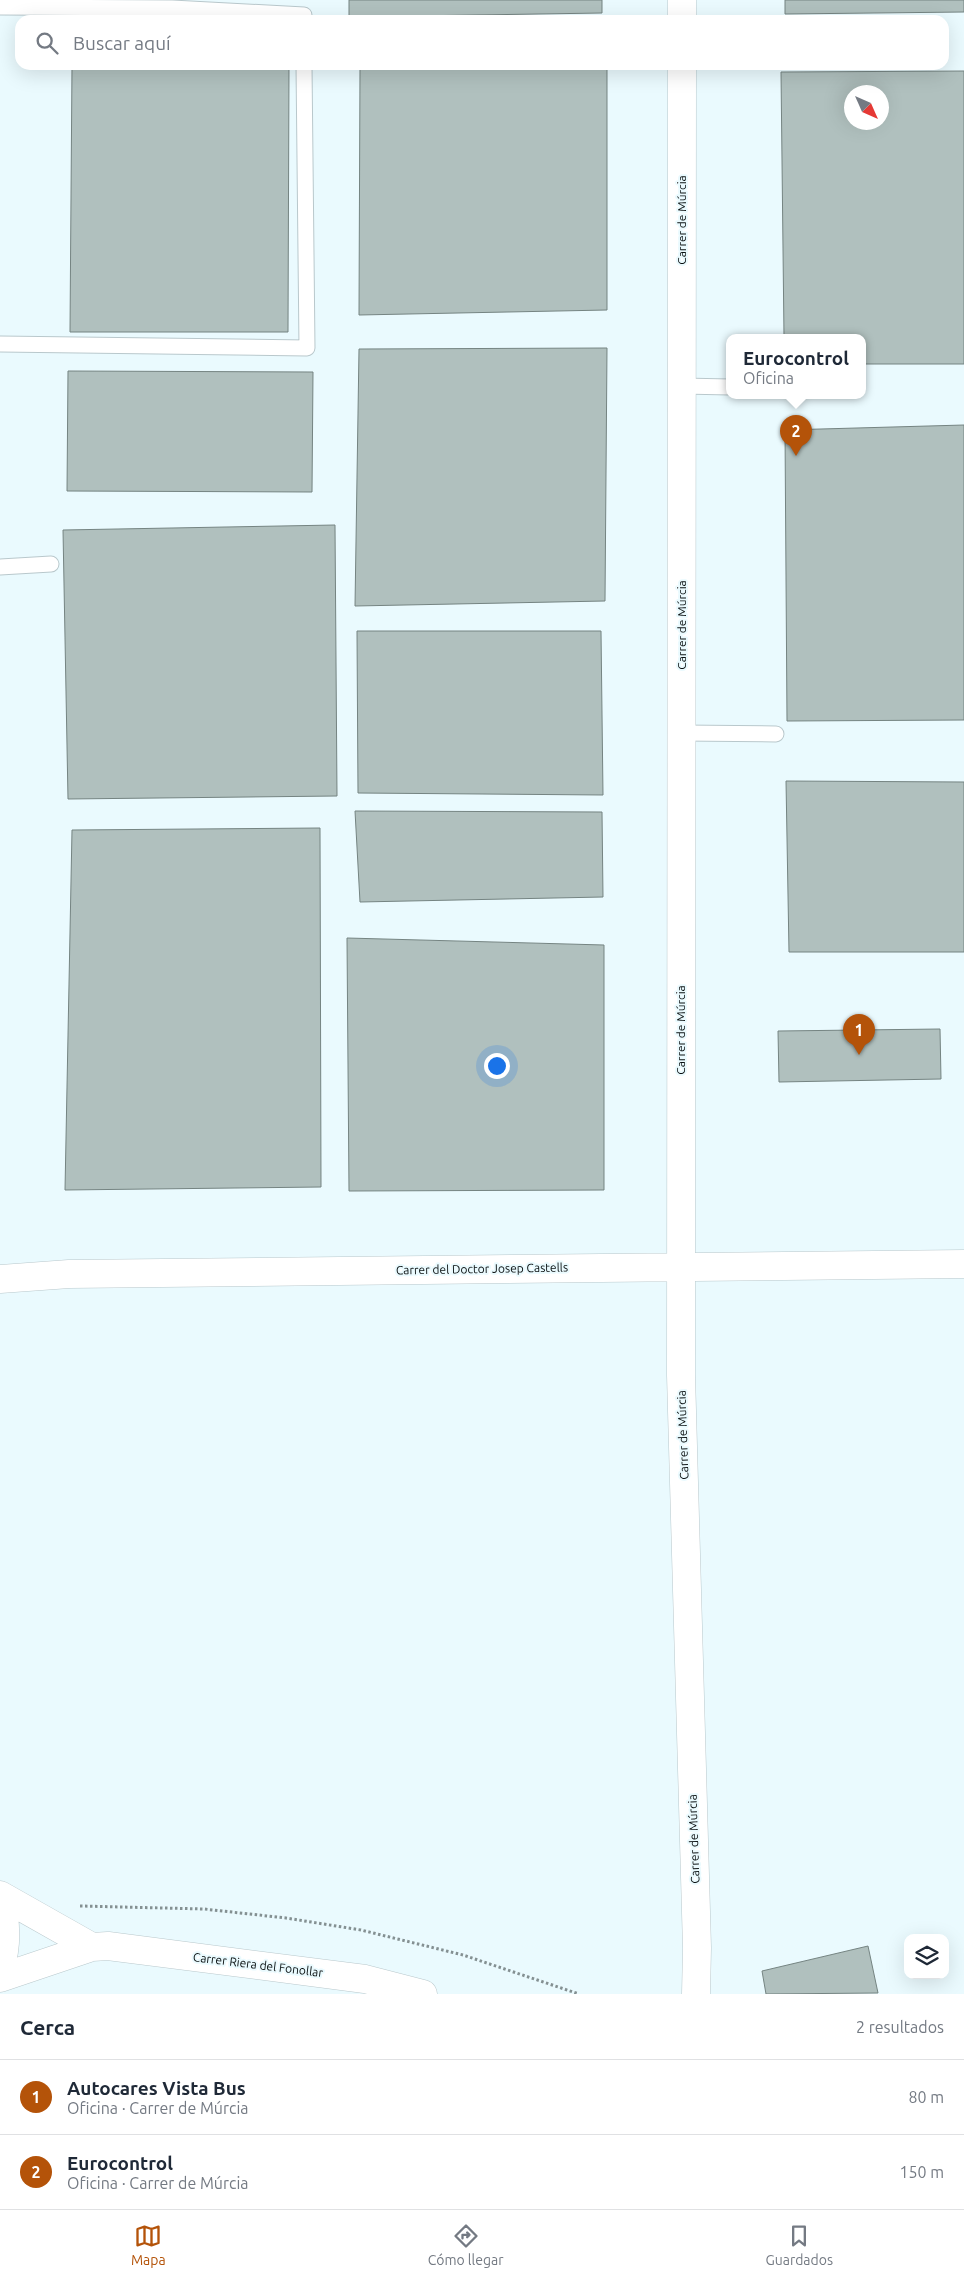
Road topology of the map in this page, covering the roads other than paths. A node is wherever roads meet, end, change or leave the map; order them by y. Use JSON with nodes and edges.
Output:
{"nodes":[{"id":1,"x":682,"y":0,"type":"edge"},
{"id":2,"x":0,"y":8,"type":"edge"},
{"id":3,"x":304,"y":15,"type":"edge"},
{"id":4,"x":682,"y":15,"type":"edge"},
{"id":5,"x":304,"y":70,"type":"edge"},
{"id":6,"x":682,"y":70,"type":"edge"},
{"id":7,"x":0,"y":344,"type":"edge"},
{"id":8,"x":682,"y":386,"type":"junction"},
{"id":9,"x":726,"y":387,"type":"edge"},
{"id":10,"x":51,"y":564,"type":"dead end"},
{"id":11,"x":0,"y":567,"type":"edge"},
{"id":12,"x":682,"y":733,"type":"junction"},
{"id":13,"x":776,"y":734,"type":"dead end"},
{"id":14,"x":964,"y":1264,"type":"edge"},
{"id":15,"x":681,"y":1267,"type":"junction"},
{"id":16,"x":0,"y":1279,"type":"edge"},
{"id":17,"x":0,"y":1895,"type":"edge"},
{"id":18,"x":0,"y":1900,"type":"edge"},
{"id":19,"x":92,"y":1947,"type":"junction"},
{"id":20,"x":0,"y":1968,"type":"edge"},
{"id":21,"x":0,"y":1978,"type":"edge"},
{"id":22,"x":423,"y":1994,"type":"edge"},
{"id":23,"x":696,"y":1994,"type":"edge"}],
"edges":[{"from":1,"to":4,"type":"street"},
{"from":2,"to":3,"type":"lane"},
{"from":5,"to":7,"type":"lane"},
{"from":6,"to":8,"type":"street","name":"Carrer de Múrcia"},
{"from":8,"to":9,"type":"lane"},
{"from":8,"to":12,"type":"street","name":"Carrer de Múrcia"},
{"from":10,"to":11,"type":"lane"},
{"from":12,"to":13,"type":"lane"},
{"from":12,"to":15,"type":"street","name":"Carrer de Múrcia"},
{"from":14,"to":15,"type":"street","name":"Carrer del Doctor Josep Castells"},
{"from":15,"to":16,"type":"street","name":"Carrer del Doctor Josep Castells"},
{"from":15,"to":23,"type":"street","name":"Carrer de Múrcia"},
{"from":17,"to":19,"type":"street"},
{"from":18,"to":20,"type":"street"},
{"from":19,"to":21,"type":"street"},
{"from":19,"to":22,"type":"street","name":"Carrer Riera del Fonollar"}]}
